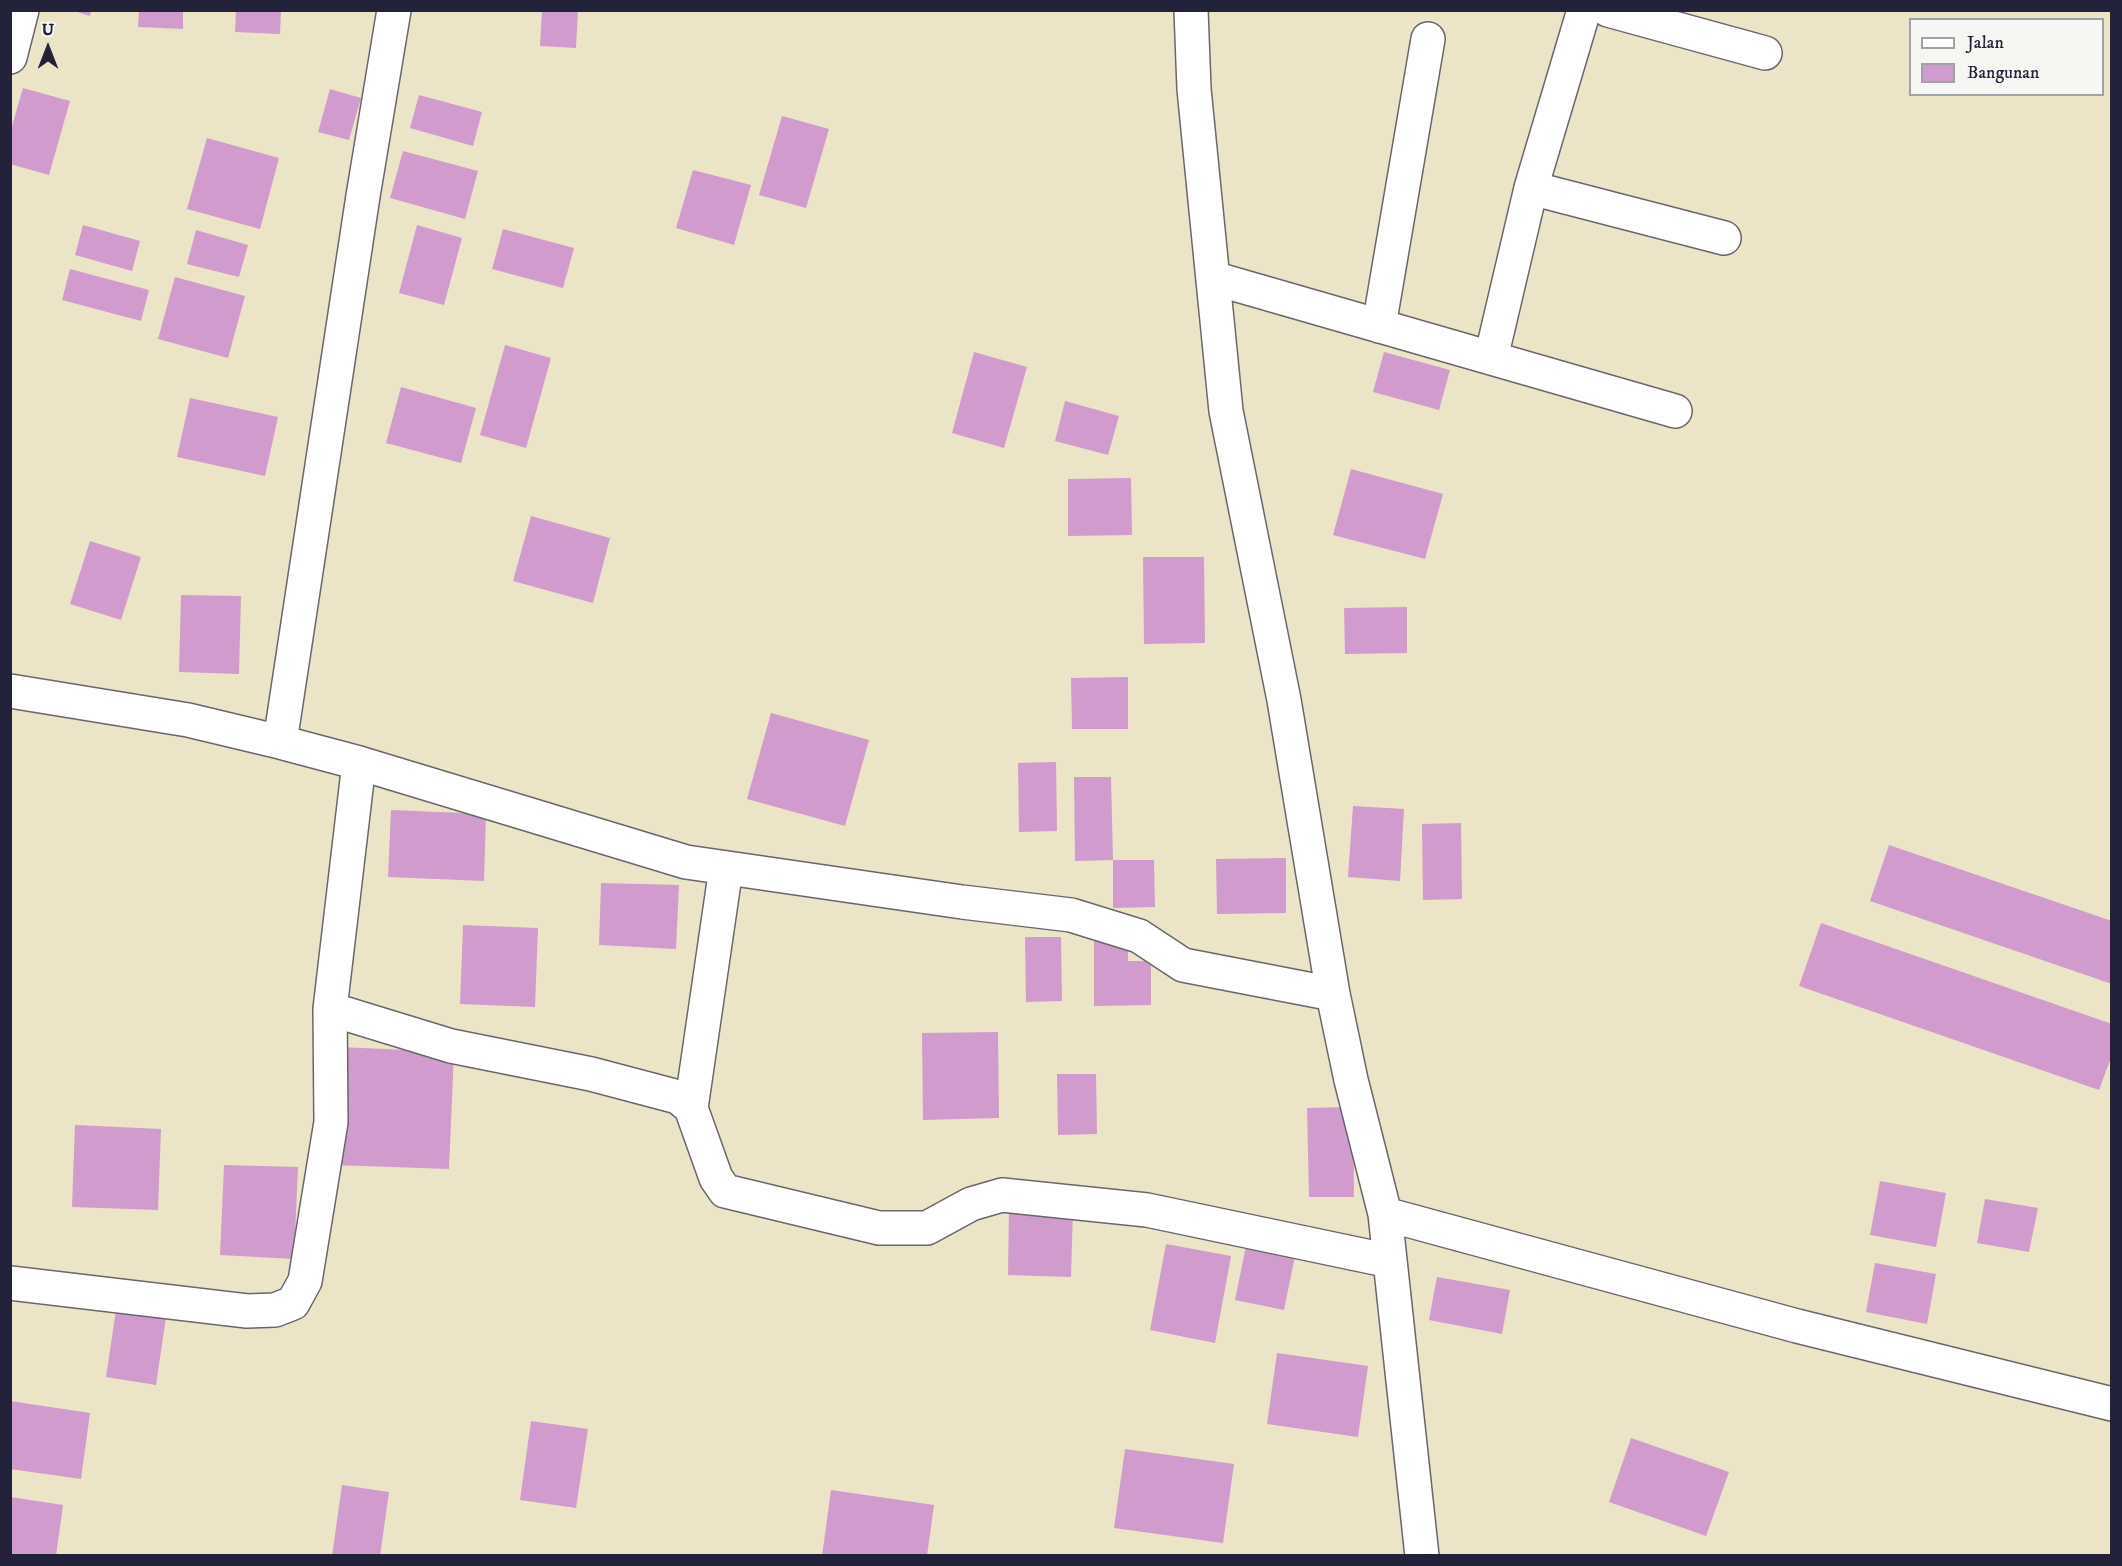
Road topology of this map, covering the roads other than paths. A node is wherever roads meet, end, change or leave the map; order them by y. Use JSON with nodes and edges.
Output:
{"nodes":[{"id":1,"x":22,"y":10,"type":"edge"},
{"id":2,"x":394,"y":10,"type":"edge"},
{"id":3,"x":1191,"y":10,"type":"edge"},
{"id":4,"x":1584,"y":10,"type":"edge"},
{"id":5,"x":1608,"y":10,"type":"edge"},
{"id":6,"x":1428,"y":39,"type":"dead end"},
{"id":7,"x":1765,"y":53,"type":"dead end"},
{"id":8,"x":10,"y":57,"type":"edge"},
{"id":9,"x":1531,"y":188,"type":"junction"},
{"id":10,"x":1724,"y":238,"type":"dead end"},
{"id":11,"x":1213,"y":278,"type":"junction"},
{"id":12,"x":1378,"y":326,"type":"junction"},
{"id":13,"x":1491,"y":358,"type":"junction"},
{"id":14,"x":1675,"y":411,"type":"dead end"},
{"id":15,"x":10,"y":691,"type":"edge"},
{"id":16,"x":280,"y":742,"type":"junction"},
{"id":17,"x":359,"y":763,"type":"junction"},
{"id":18,"x":726,"y":868,"type":"junction"},
{"id":19,"x":1334,"y":994,"type":"junction"},
{"id":20,"x":330,"y":1009,"type":"junction"},
{"id":21,"x":691,"y":1108,"type":"junction"},
{"id":22,"x":1385,"y":1214,"type":"junction"},
{"id":23,"x":1390,"y":1261,"type":"junction"},
{"id":24,"x":10,"y":1283,"type":"edge"},
{"id":25,"x":2112,"y":1404,"type":"edge"},
{"id":26,"x":1422,"y":1556,"type":"edge"}],
"edges":[{"from":1,"to":8,"type":"street"},
{"from":2,"to":16,"type":"street"},
{"from":3,"to":11,"type":"street"},
{"from":4,"to":9,"type":"street"},
{"from":5,"to":7,"type":"street"},
{"from":6,"to":12,"type":"street"},
{"from":9,"to":10,"type":"street"},
{"from":9,"to":13,"type":"street"},
{"from":11,"to":12,"type":"street"},
{"from":11,"to":19,"type":"street"},
{"from":12,"to":13,"type":"street"},
{"from":13,"to":14,"type":"street"},
{"from":15,"to":16,"type":"street"},
{"from":16,"to":17,"type":"street"},
{"from":17,"to":18,"type":"street"},
{"from":17,"to":20,"type":"street"},
{"from":18,"to":19,"type":"street"},
{"from":18,"to":21,"type":"street"},
{"from":19,"to":22,"type":"street"},
{"from":20,"to":21,"type":"street"},
{"from":20,"to":24,"type":"street"},
{"from":21,"to":23,"type":"street"},
{"from":22,"to":23,"type":"street"},
{"from":22,"to":25,"type":"street"},
{"from":23,"to":26,"type":"street"}]}
